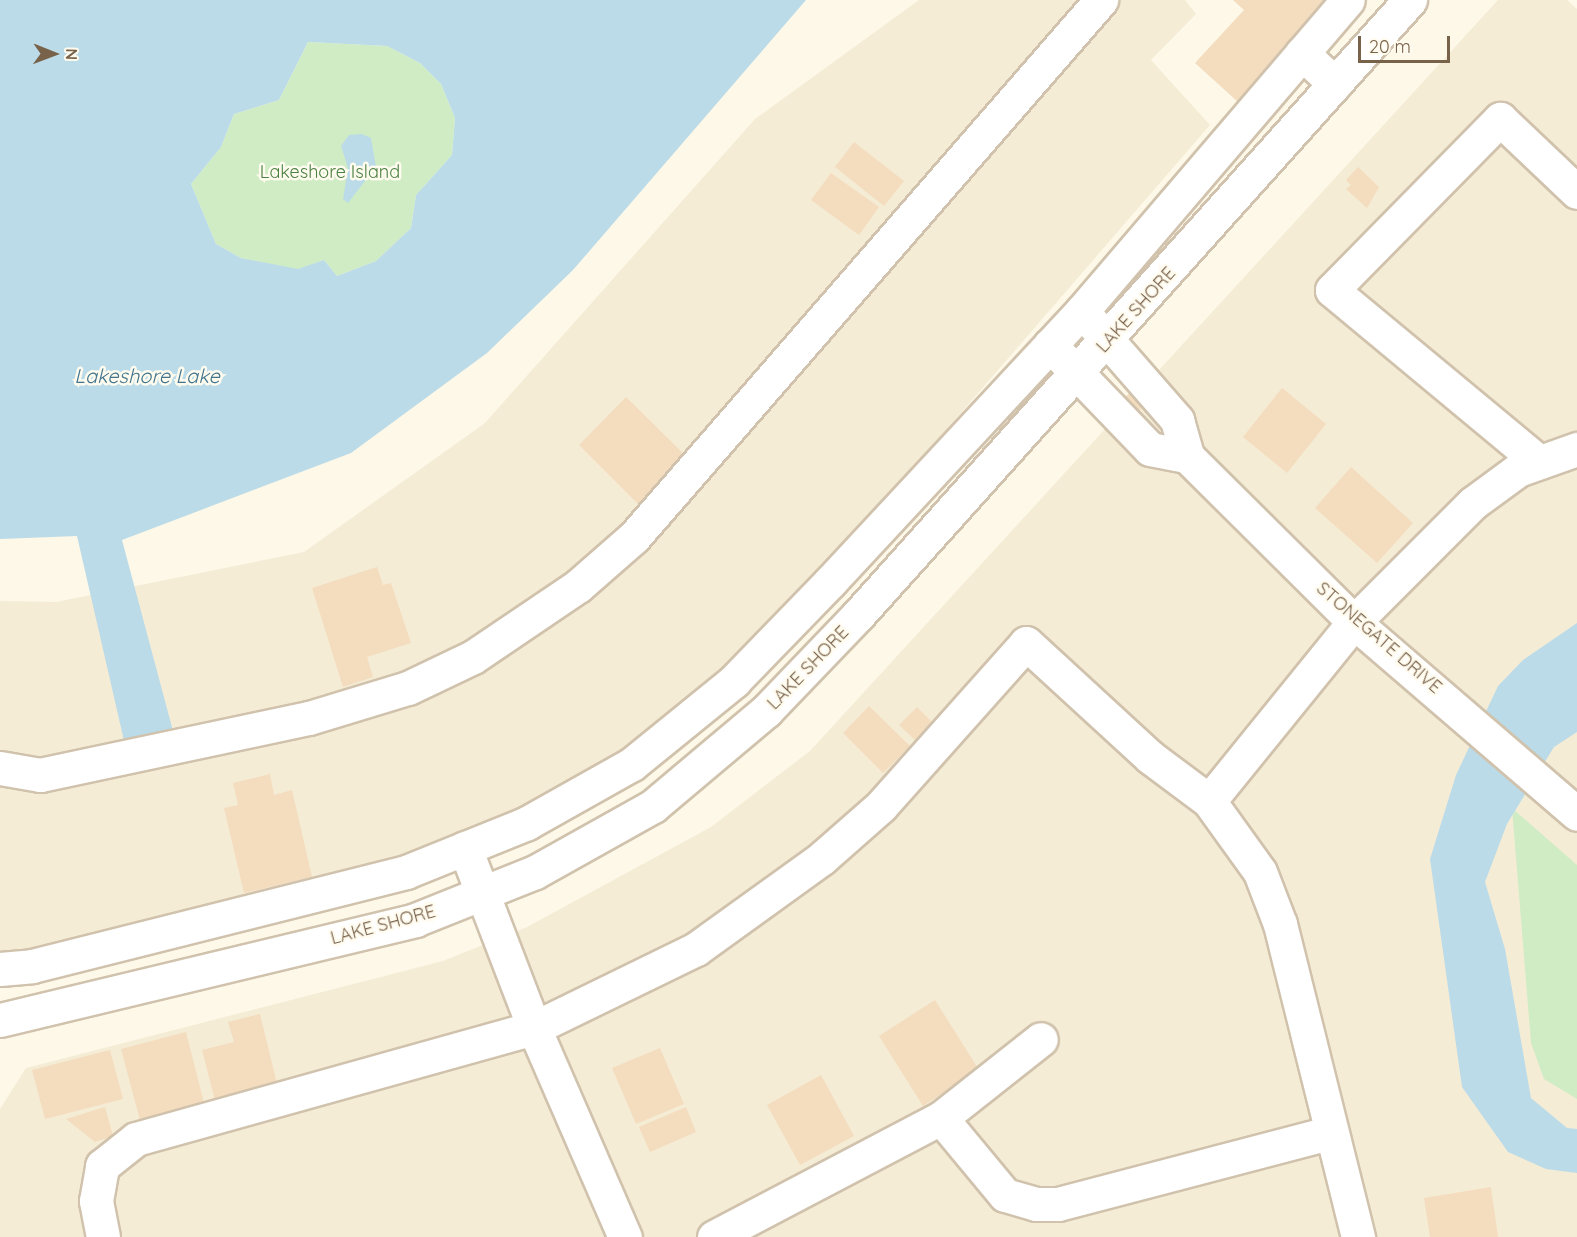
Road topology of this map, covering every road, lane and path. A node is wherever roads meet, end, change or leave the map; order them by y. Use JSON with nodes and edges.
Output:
{"nodes":[{"id":1,"x":1101,"y":0,"type":"edge"},
{"id":2,"x":1348,"y":0,"type":"edge"},
{"id":3,"x":1410,"y":0,"type":"edge"},
{"id":4,"x":1302,"y":53,"type":"junction"},
{"id":5,"x":1335,"y":84,"type":"junction"},
{"id":6,"x":1577,"y":192,"type":"edge"},
{"id":7,"x":1082,"y":311,"type":"junction"},
{"id":8,"x":1050,"y":345,"type":"junction"},
{"id":9,"x":1118,"y":351,"type":"junction"},
{"id":10,"x":1087,"y":383,"type":"junction"},
{"id":11,"x":1577,"y":448,"type":"edge"},
{"id":12,"x":1187,"y":456,"type":"junction"},
{"id":13,"x":1539,"y":462,"type":"junction"},
{"id":14,"x":1354,"y":622,"type":"junction"},
{"id":15,"x":0,"y":768,"type":"edge"},
{"id":16,"x":1209,"y":801,"type":"junction"},
{"id":17,"x":1576,"y":810,"type":"edge"},
{"id":18,"x":465,"y":848,"type":"junction"},
{"id":19,"x":483,"y":894,"type":"junction"},
{"id":20,"x":0,"y":969,"type":"edge"},
{"id":21,"x":0,"y":1020,"type":"edge"},
{"id":22,"x":534,"y":1028,"type":"junction"},
{"id":23,"x":1041,"y":1039,"type":"dead end"},
{"id":24,"x":941,"y":1118,"type":"junction"},
{"id":25,"x":1328,"y":1133,"type":"junction"},
{"id":26,"x":103,"y":1237,"type":"edge"},
{"id":27,"x":625,"y":1237,"type":"edge"},
{"id":28,"x":714,"y":1237,"type":"edge"},
{"id":29,"x":1358,"y":1237,"type":"edge"}],
"edges":[{"from":1,"to":15,"type":"street"},
{"from":2,"to":4,"type":"street"},
{"from":3,"to":5,"type":"street","name":"LAKE SHORE"},
{"from":4,"to":5,"type":"street"},
{"from":4,"to":7,"type":"street"},
{"from":5,"to":9,"type":"street","name":"LAKE SHORE"},
{"from":6,"to":13,"type":"street"},
{"from":7,"to":8,"type":"street"},
{"from":7,"to":9,"type":"street","name":"STONEGATE DRIVE"},
{"from":8,"to":10,"type":"street"},
{"from":8,"to":18,"type":"street"},
{"from":9,"to":10,"type":"street","name":"LAKE SHORE"},
{"from":9,"to":12,"type":"street","name":"STONEGATE DRIVE"},
{"from":10,"to":12,"type":"street"},
{"from":10,"to":19,"type":"street","name":"LAKE SHORE"},
{"from":11,"to":13,"type":"street"},
{"from":12,"to":14,"type":"street","name":"STONEGATE DRIVE"},
{"from":13,"to":14,"type":"street"},
{"from":14,"to":16,"type":"street"},
{"from":14,"to":17,"type":"street","name":"STONEGATE DRIVE"},
{"from":16,"to":22,"type":"street"},
{"from":16,"to":25,"type":"street"},
{"from":18,"to":19,"type":"street"},
{"from":18,"to":20,"type":"street"},
{"from":19,"to":21,"type":"street","name":"LAKE SHORE"},
{"from":19,"to":22,"type":"street"},
{"from":22,"to":26,"type":"street"},
{"from":22,"to":27,"type":"street"},
{"from":23,"to":24,"type":"street"},
{"from":24,"to":25,"type":"street"},
{"from":24,"to":28,"type":"street"},
{"from":25,"to":29,"type":"street"}]}
